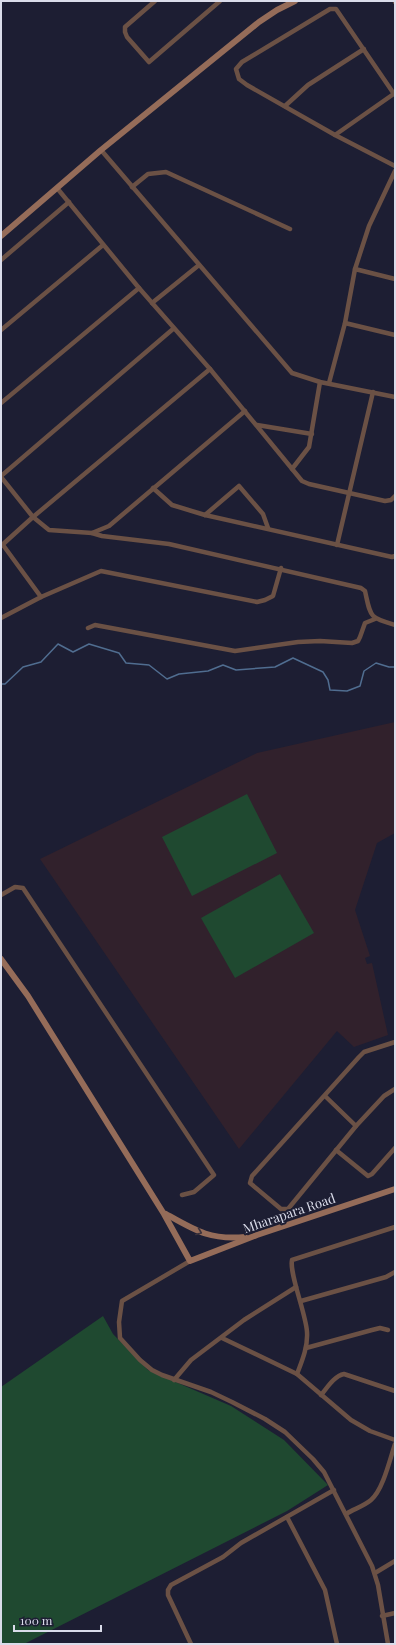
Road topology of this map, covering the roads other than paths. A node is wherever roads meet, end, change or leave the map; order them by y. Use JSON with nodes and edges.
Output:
{"nodes":[{"id":1,"x":155,"y":1,"type":"edge"},
{"id":2,"x":220,"y":1,"type":"edge"},
{"id":3,"x":291,"y":2,"type":"edge"},
{"id":4,"x":364,"y":49,"type":"junction"},
{"id":5,"x":394,"y":93,"type":"edge"},
{"id":6,"x":284,"y":106,"type":"junction"},
{"id":7,"x":335,"y":135,"type":"junction"},
{"id":8,"x":102,"y":150,"type":"junction"},
{"id":9,"x":395,"y":166,"type":"edge"},
{"id":10,"x":395,"y":171,"type":"edge"},
{"id":11,"x":132,"y":187,"type":"junction"},
{"id":12,"x":57,"y":188,"type":"junction"},
{"id":13,"x":69,"y":202,"type":"junction"},
{"id":14,"x":290,"y":229,"type":"dead end"},
{"id":15,"x":1,"y":236,"type":"edge"},
{"id":16,"x":103,"y":245,"type":"junction"},
{"id":17,"x":1,"y":260,"type":"edge"},
{"id":18,"x":198,"y":265,"type":"junction"},
{"id":19,"x":355,"y":269,"type":"junction"},
{"id":20,"x":395,"y":279,"type":"edge"},
{"id":21,"x":139,"y":288,"type":"junction"},
{"id":22,"x":152,"y":303,"type":"junction"},
{"id":23,"x":345,"y":323,"type":"junction"},
{"id":24,"x":173,"y":328,"type":"junction"},
{"id":25,"x":1,"y":330,"type":"edge"},
{"id":26,"x":395,"y":335,"type":"edge"},
{"id":27,"x":210,"y":369,"type":"junction"},
{"id":28,"x":320,"y":382,"type":"junction"},
{"id":29,"x":329,"y":383,"type":"junction"},
{"id":30,"x":372,"y":392,"type":"junction"},
{"id":31,"x":395,"y":397,"type":"edge"},
{"id":32,"x":1,"y":403,"type":"edge"},
{"id":33,"x":245,"y":411,"type":"junction"},
{"id":34,"x":257,"y":425,"type":"junction"},
{"id":35,"x":312,"y":434,"type":"junction"},
{"id":36,"x":292,"y":470,"type":"junction"},
{"id":37,"x":1,"y":476,"type":"edge"},
{"id":38,"x":153,"y":488,"type":"junction"},
{"id":39,"x":350,"y":493,"type":"junction"},
{"id":40,"x":395,"y":496,"type":"edge"},
{"id":41,"x":205,"y":515,"type":"junction"},
{"id":42,"x":33,"y":516,"type":"junction"},
{"id":43,"x":268,"y":528,"type":"junction"},
{"id":44,"x":92,"y":533,"type":"junction"},
{"id":45,"x":337,"y":545,"type":"junction"},
{"id":46,"x":2,"y":546,"type":"edge"},
{"id":47,"x":395,"y":556,"type":"edge"},
{"id":48,"x":281,"y":568,"type":"junction"},
{"id":49,"x":41,"y":597,"type":"junction"},
{"id":50,"x":1,"y":618,"type":"edge"},
{"id":51,"x":375,"y":619,"type":"junction"},
{"id":52,"x":395,"y":626,"type":"edge"},
{"id":53,"x":88,"y":628,"type":"dead end"},
{"id":54,"x":1,"y":895,"type":"edge"},
{"id":55,"x":1,"y":958,"type":"edge"},
{"id":56,"x":395,"y":1042,"type":"edge"},
{"id":57,"x":395,"y":1090,"type":"edge"},
{"id":58,"x":325,"y":1096,"type":"junction"},
{"id":59,"x":356,"y":1126,"type":"junction"},
{"id":60,"x":395,"y":1148,"type":"edge"},
{"id":61,"x":336,"y":1150,"type":"junction"},
{"id":62,"x":395,"y":1189,"type":"edge"},
{"id":63,"x":182,"y":1195,"type":"dead end"},
{"id":64,"x":164,"y":1214,"type":"junction"},
{"id":65,"x":395,"y":1227,"type":"edge"},
{"id":66,"x":257,"y":1234,"type":"junction"},
{"id":67,"x":190,"y":1261,"type":"junction"},
{"id":68,"x":395,"y":1272,"type":"edge"},
{"id":69,"x":296,"y":1287,"type":"junction"},
{"id":70,"x":301,"y":1302,"type":"junction"},
{"id":71,"x":388,"y":1330,"type":"dead end"},
{"id":72,"x":222,"y":1338,"type":"junction"},
{"id":73,"x":306,"y":1348,"type":"junction"},
{"id":74,"x":297,"y":1374,"type":"junction"},
{"id":75,"x":174,"y":1380,"type":"junction"},
{"id":76,"x":395,"y":1391,"type":"edge"},
{"id":77,"x":322,"y":1395,"type":"junction"},
{"id":78,"x":395,"y":1440,"type":"edge"},
{"id":79,"x":395,"y":1444,"type":"edge"},
{"id":80,"x":334,"y":1490,"type":"junction"},
{"id":81,"x":346,"y":1514,"type":"junction"},
{"id":82,"x":288,"y":1517,"type":"junction"},
{"id":83,"x":395,"y":1561,"type":"edge"},
{"id":84,"x":375,"y":1573,"type":"junction"},
{"id":85,"x":395,"y":1613,"type":"edge"},
{"id":86,"x":382,"y":1616,"type":"junction"},
{"id":87,"x":191,"y":1644,"type":"edge"},
{"id":88,"x":337,"y":1644,"type":"edge"},
{"id":89,"x":388,"y":1644,"type":"edge"}],
"edges":[{"from":1,"to":2,"type":"street"},
{"from":3,"to":8,"type":"main road"},
{"from":4,"to":5,"type":"street"},
{"from":4,"to":6,"type":"street"},
{"from":4,"to":6,"type":"street"},
{"from":5,"to":7,"type":"street"},
{"from":6,"to":7,"type":"street"},
{"from":7,"to":9,"type":"street"},
{"from":8,"to":11,"type":"street"},
{"from":8,"to":12,"type":"main road"},
{"from":10,"to":19,"type":"street"},
{"from":11,"to":14,"type":"street"},
{"from":11,"to":18,"type":"street"},
{"from":12,"to":13,"type":"street"},
{"from":12,"to":15,"type":"main road"},
{"from":13,"to":16,"type":"street"},
{"from":13,"to":17,"type":"street"},
{"from":16,"to":21,"type":"street"},
{"from":16,"to":25,"type":"street"},
{"from":18,"to":22,"type":"street"},
{"from":18,"to":28,"type":"street"},
{"from":19,"to":20,"type":"street"},
{"from":19,"to":23,"type":"street"},
{"from":21,"to":22,"type":"street"},
{"from":21,"to":32,"type":"street"},
{"from":22,"to":24,"type":"street"},
{"from":23,"to":26,"type":"street"},
{"from":23,"to":29,"type":"street"},
{"from":24,"to":27,"type":"street"},
{"from":24,"to":37,"type":"street"},
{"from":27,"to":33,"type":"street"},
{"from":27,"to":42,"type":"street"},
{"from":28,"to":29,"type":"street"},
{"from":28,"to":35,"type":"street"},
{"from":29,"to":30,"type":"street"},
{"from":30,"to":31,"type":"street"},
{"from":30,"to":39,"type":"street"},
{"from":33,"to":34,"type":"street"},
{"from":33,"to":38,"type":"street"},
{"from":34,"to":35,"type":"street"},
{"from":34,"to":36,"type":"street"},
{"from":35,"to":36,"type":"street"},
{"from":36,"to":39,"type":"street"},
{"from":37,"to":42,"type":"street"},
{"from":38,"to":41,"type":"street"},
{"from":38,"to":44,"type":"street"},
{"from":39,"to":40,"type":"street"},
{"from":39,"to":45,"type":"street"},
{"from":41,"to":43,"type":"street"},
{"from":41,"to":43,"type":"street"},
{"from":42,"to":44,"type":"street"},
{"from":42,"to":46,"type":"street"},
{"from":43,"to":45,"type":"street"},
{"from":44,"to":48,"type":"street"},
{"from":45,"to":47,"type":"street"},
{"from":46,"to":49,"type":"street"},
{"from":48,"to":49,"type":"street"},
{"from":48,"to":51,"type":"street"},
{"from":49,"to":50,"type":"street"},
{"from":51,"to":52,"type":"street"},
{"from":51,"to":53,"type":"street"},
{"from":54,"to":63,"type":"street"},
{"from":55,"to":64,"type":"main road"},
{"from":56,"to":58,"type":"street"},
{"from":57,"to":59,"type":"street"},
{"from":58,"to":59,"type":"street"},
{"from":58,"to":61,"type":"street"},
{"from":59,"to":61,"type":"street"},
{"from":60,"to":61,"type":"street"},
{"from":62,"to":66,"type":"main road","name":"Mharapara Road"},
{"from":64,"to":66,"type":"main road","one_way":true},
{"from":64,"to":67,"type":"main road"},
{"from":65,"to":69,"type":"street"},
{"from":66,"to":67,"type":"main road","name":"Mharapara Road"},
{"from":67,"to":75,"type":"street"},
{"from":68,"to":70,"type":"street"},
{"from":69,"to":70,"type":"street"},
{"from":69,"to":72,"type":"street"},
{"from":70,"to":73,"type":"street"},
{"from":71,"to":73,"type":"street"},
{"from":72,"to":74,"type":"street"},
{"from":72,"to":75,"type":"street"},
{"from":73,"to":74,"type":"street"},
{"from":74,"to":77,"type":"street"},
{"from":75,"to":80,"type":"street"},
{"from":76,"to":77,"type":"street"},
{"from":77,"to":78,"type":"street"},
{"from":79,"to":81,"type":"street"},
{"from":80,"to":81,"type":"street"},
{"from":80,"to":82,"type":"street"},
{"from":81,"to":84,"type":"street"},
{"from":82,"to":87,"type":"street"},
{"from":82,"to":88,"type":"street"},
{"from":83,"to":84,"type":"street"},
{"from":84,"to":86,"type":"street"},
{"from":85,"to":86,"type":"street"},
{"from":86,"to":89,"type":"street"}]}
